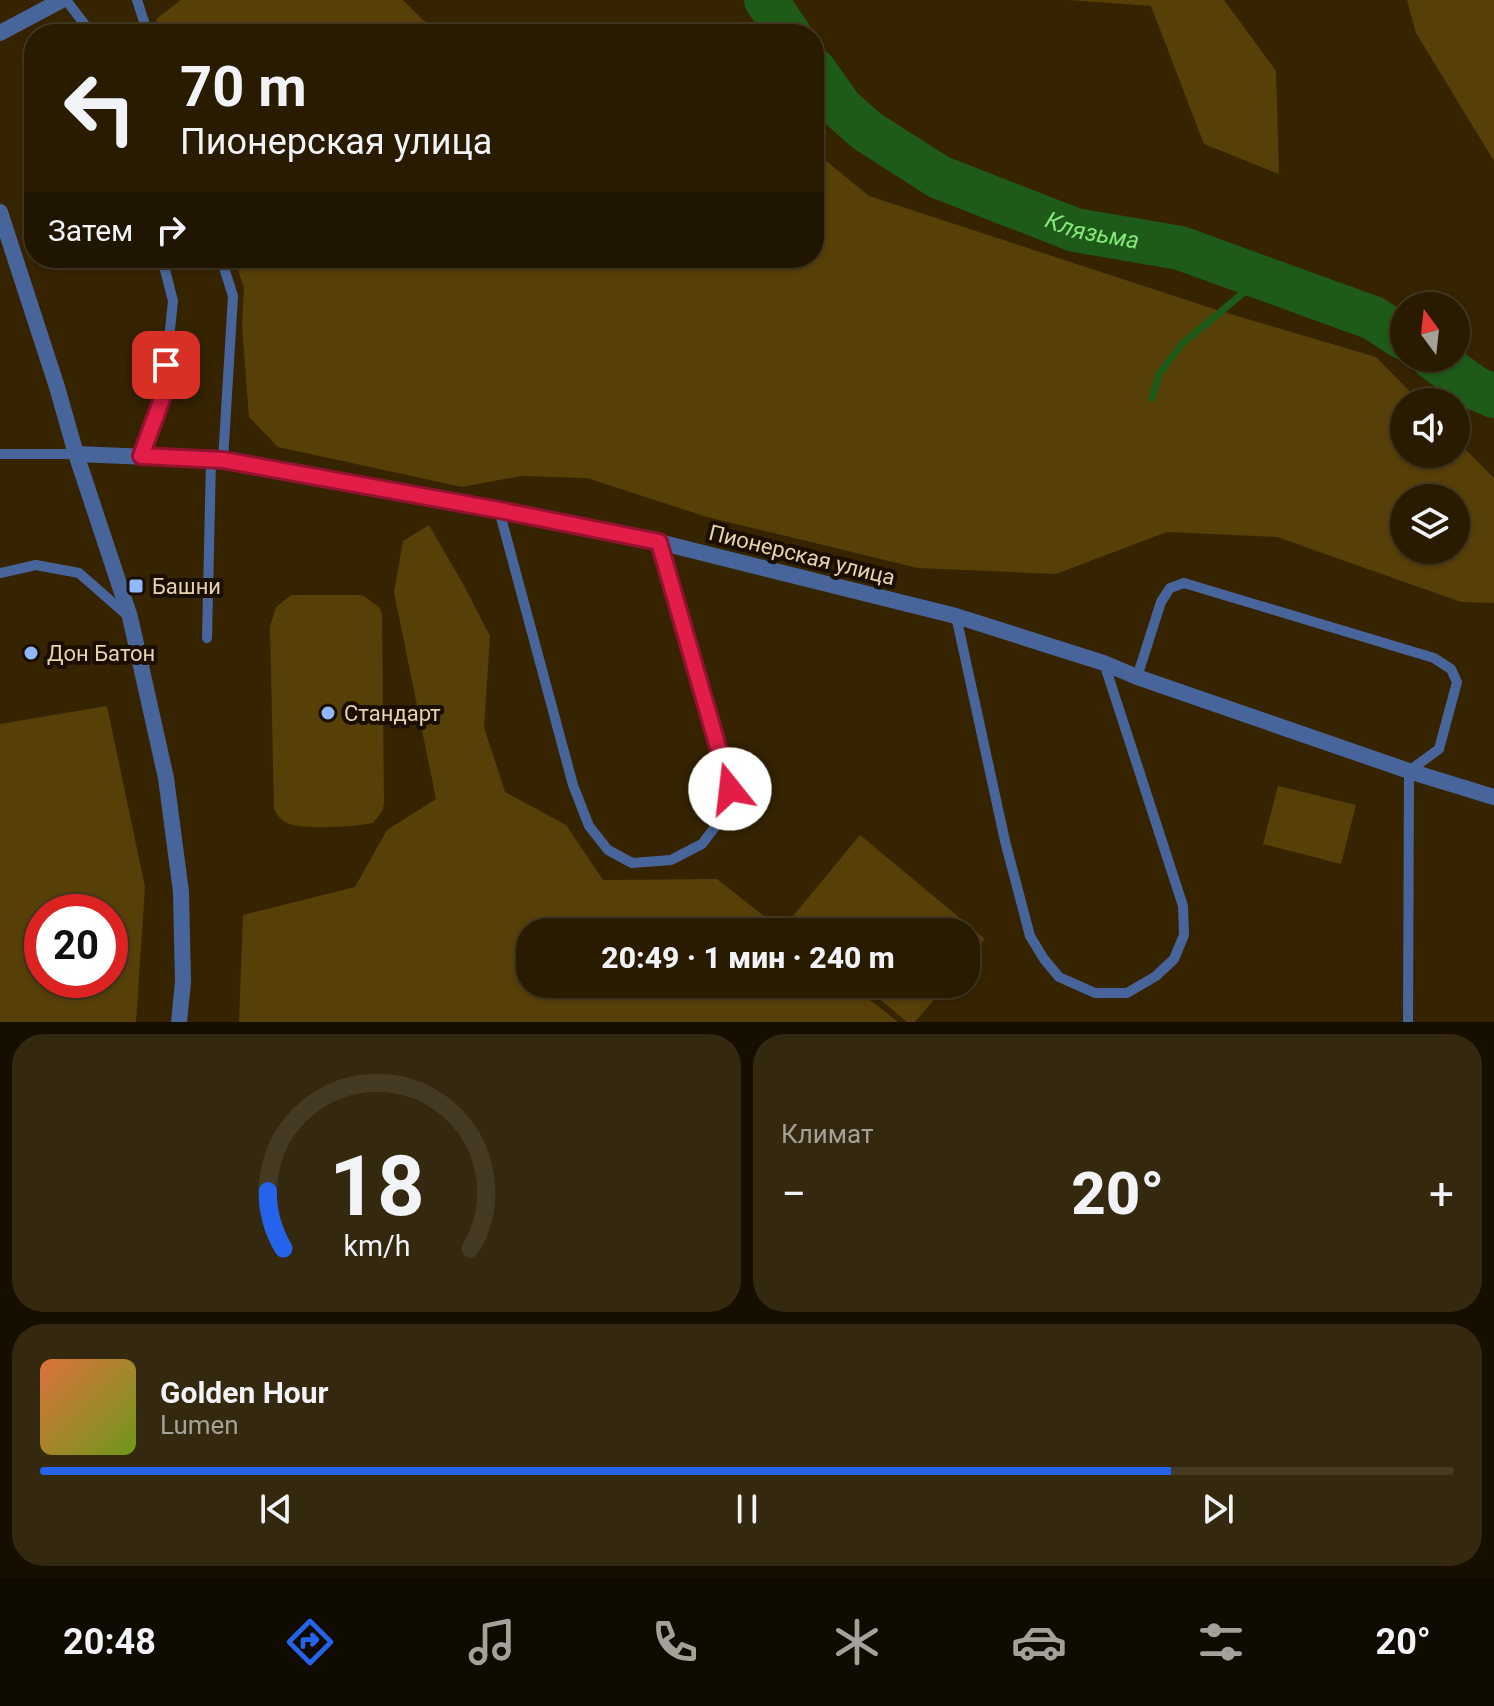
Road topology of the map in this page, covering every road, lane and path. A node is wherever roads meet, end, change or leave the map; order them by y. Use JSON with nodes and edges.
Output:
{"nodes":[{"id":1,"x":64,"y":0,"type":"edge"},
{"id":2,"x":137,"y":0,"type":"edge"},
{"id":3,"x":84,"y":24,"type":"edge"},
{"id":4,"x":145,"y":24,"type":"edge"},
{"id":5,"x":2,"y":28,"type":"edge"},
{"id":6,"x":0,"y":212,"type":"edge"},
{"id":7,"x":165,"y":268,"type":"edge"},
{"id":8,"x":224,"y":268,"type":"edge"},
{"id":9,"x":0,"y":454,"type":"edge"},
{"id":10,"x":76,"y":454,"type":"junction"},
{"id":11,"x":141,"y":456,"type":"junction"},
{"id":12,"x":217,"y":460,"type":"junction"},
{"id":13,"x":499,"y":510,"type":"junction"},
{"id":14,"x":659,"y":542,"type":"junction"},
{"id":15,"x":0,"y":573,"type":"edge"},
{"id":16,"x":956,"y":616,"type":"junction"},
{"id":17,"x":130,"y":617,"type":"junction"},
{"id":18,"x":207,"y":638,"type":"dead end"},
{"id":19,"x":1104,"y":663,"type":"junction"},
{"id":20,"x":1137,"y":677,"type":"junction"},
{"id":21,"x":1409,"y":771,"type":"junction"},
{"id":22,"x":1494,"y":797,"type":"edge"},
{"id":23,"x":179,"y":1022,"type":"edge"},
{"id":24,"x":1408,"y":1022,"type":"edge"}],
"edges":[{"from":1,"to":3,"type":"lane"},
{"from":1,"to":5,"type":"street"},
{"from":2,"to":4,"type":"lane"},
{"from":6,"to":10,"type":"street"},
{"from":7,"to":11,"type":"lane"},
{"from":8,"to":12,"type":"lane"},
{"from":9,"to":10,"type":"lane"},
{"from":10,"to":11,"type":"street","name":"Пионерская улица"},
{"from":10,"to":17,"type":"street"},
{"from":11,"to":12,"type":"street","name":"Пионерская улица"},
{"from":12,"to":13,"type":"street","name":"Пионерская улица"},
{"from":12,"to":18,"type":"lane"},
{"from":13,"to":14,"type":"street","name":"Пионерская улица"},
{"from":13,"to":14,"type":"lane"},
{"from":14,"to":16,"type":"street","name":"Пионерская улица"},
{"from":15,"to":17,"type":"lane"},
{"from":16,"to":19,"type":"street","name":"Пионерская улица"},
{"from":16,"to":19,"type":"lane"},
{"from":17,"to":23,"type":"street"},
{"from":19,"to":20,"type":"street","name":"Пионерская улица"},
{"from":20,"to":21,"type":"street","name":"Пионерская улица"},
{"from":20,"to":21,"type":"lane"},
{"from":21,"to":22,"type":"street","name":"Пионерская улица"},
{"from":21,"to":24,"type":"lane"}]}
